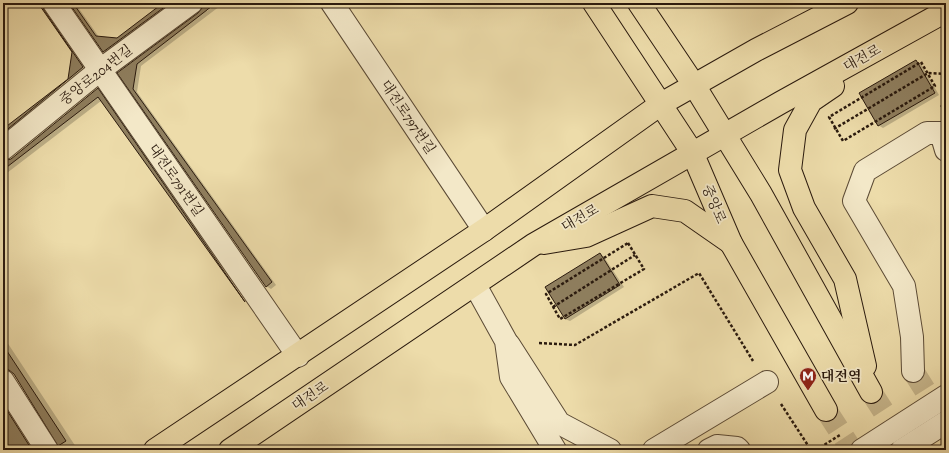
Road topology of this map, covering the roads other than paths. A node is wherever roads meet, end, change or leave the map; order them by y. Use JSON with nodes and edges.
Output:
{"nodes":[{"id":1,"x":54,"y":3,"type":"edge"},
{"id":2,"x":191,"y":3,"type":"edge"},
{"id":3,"x":332,"y":3,"type":"edge"},
{"id":4,"x":594,"y":3,"type":"edge"},
{"id":5,"x":639,"y":3,"type":"edge"},
{"id":6,"x":846,"y":3,"type":"edge"},
{"id":7,"x":946,"y":11,"type":"edge"},
{"id":8,"x":912,"y":30,"type":"junction"},
{"id":9,"x":100,"y":70,"type":"junction"},
{"id":10,"x":694,"y":85,"type":"junction"},
{"id":11,"x":661,"y":104,"type":"junction"},
{"id":12,"x":723,"y":134,"type":"junction"},
{"id":13,"x":3,"y":149,"type":"edge"},
{"id":14,"x":946,"y":150,"type":"edge"},
{"id":15,"x":692,"y":152,"type":"junction"},
{"id":16,"x":484,"y":230,"type":"junction"},
{"id":17,"x":731,"y":243,"type":"junction"},
{"id":18,"x":533,"y":245,"type":"junction"},
{"id":19,"x":475,"y":285,"type":"junction"},
{"id":20,"x":506,"y":341,"type":"junction"},
{"id":21,"x":298,"y":356,"type":"junction"},
{"id":22,"x":913,"y":371,"type":"tunnel mouth"},
{"id":23,"x":3,"y":381,"type":"edge"},
{"id":24,"x":767,"y":382,"type":"road end"},
{"id":25,"x":946,"y":396,"type":"edge"},
{"id":26,"x":826,"y":410,"type":"tunnel mouth"},
{"id":27,"x":946,"y":422,"type":"edge"},
{"id":28,"x":47,"y":450,"type":"edge"},
{"id":29,"x":155,"y":450,"type":"edge"},
{"id":30,"x":230,"y":450,"type":"edge"},
{"id":31,"x":555,"y":450,"type":"edge"},
{"id":32,"x":610,"y":450,"type":"edge"},
{"id":33,"x":654,"y":450,"type":"edge"},
{"id":34,"x":709,"y":450,"type":"edge"},
{"id":35,"x":739,"y":450,"type":"edge"},
{"id":36,"x":862,"y":450,"type":"edge"},
{"id":37,"x":902,"y":450,"type":"edge"}],
"edges":[{"from":1,"to":9,"type":"street","name":"대전로791번길"},
{"from":2,"to":9,"type":"street","name":"중앙로204번길"},
{"from":3,"to":16,"type":"street","name":"대전로797번길"},
{"from":4,"to":11,"type":"main road","name":"중앙로"},
{"from":5,"to":10,"type":"main road"},
{"from":6,"to":10,"type":"main road"},
{"from":7,"to":8,"type":"main road","name":"대전로"},
{"from":8,"to":12,"type":"main road","name":"대전로"},
{"from":8,"to":12,"type":"main road"},
{"from":9,"to":13,"type":"street","name":"중앙로204번길"},
{"from":9,"to":21,"type":"street","name":"대전로791번길"},
{"from":10,"to":11,"type":"main road"},
{"from":10,"to":12,"type":"main road"},
{"from":11,"to":15,"type":"main road","name":"중앙로"},
{"from":11,"to":16,"type":"main road"},
{"from":12,"to":15,"type":"main road","name":"대전로"},
{"from":14,"to":22,"type":"street"},
{"from":15,"to":17,"type":"main road","name":"중앙로"},
{"from":15,"to":18,"type":"main road","name":"대전로"},
{"from":16,"to":21,"type":"main road"},
{"from":17,"to":18,"type":"main road"},
{"from":17,"to":26,"type":"main road","name":"중앙로"},
{"from":18,"to":19,"type":"main road","name":"대전로"},
{"from":19,"to":20,"type":"street"},
{"from":19,"to":30,"type":"main road","name":"대전로"},
{"from":20,"to":31,"type":"street"},
{"from":20,"to":32,"type":"street"},
{"from":21,"to":29,"type":"main road"},
{"from":23,"to":28,"type":"street"},
{"from":24,"to":33,"type":"street"},
{"from":25,"to":36,"type":"street"},
{"from":27,"to":37,"type":"street"},
{"from":34,"to":35,"type":"street"}]}
